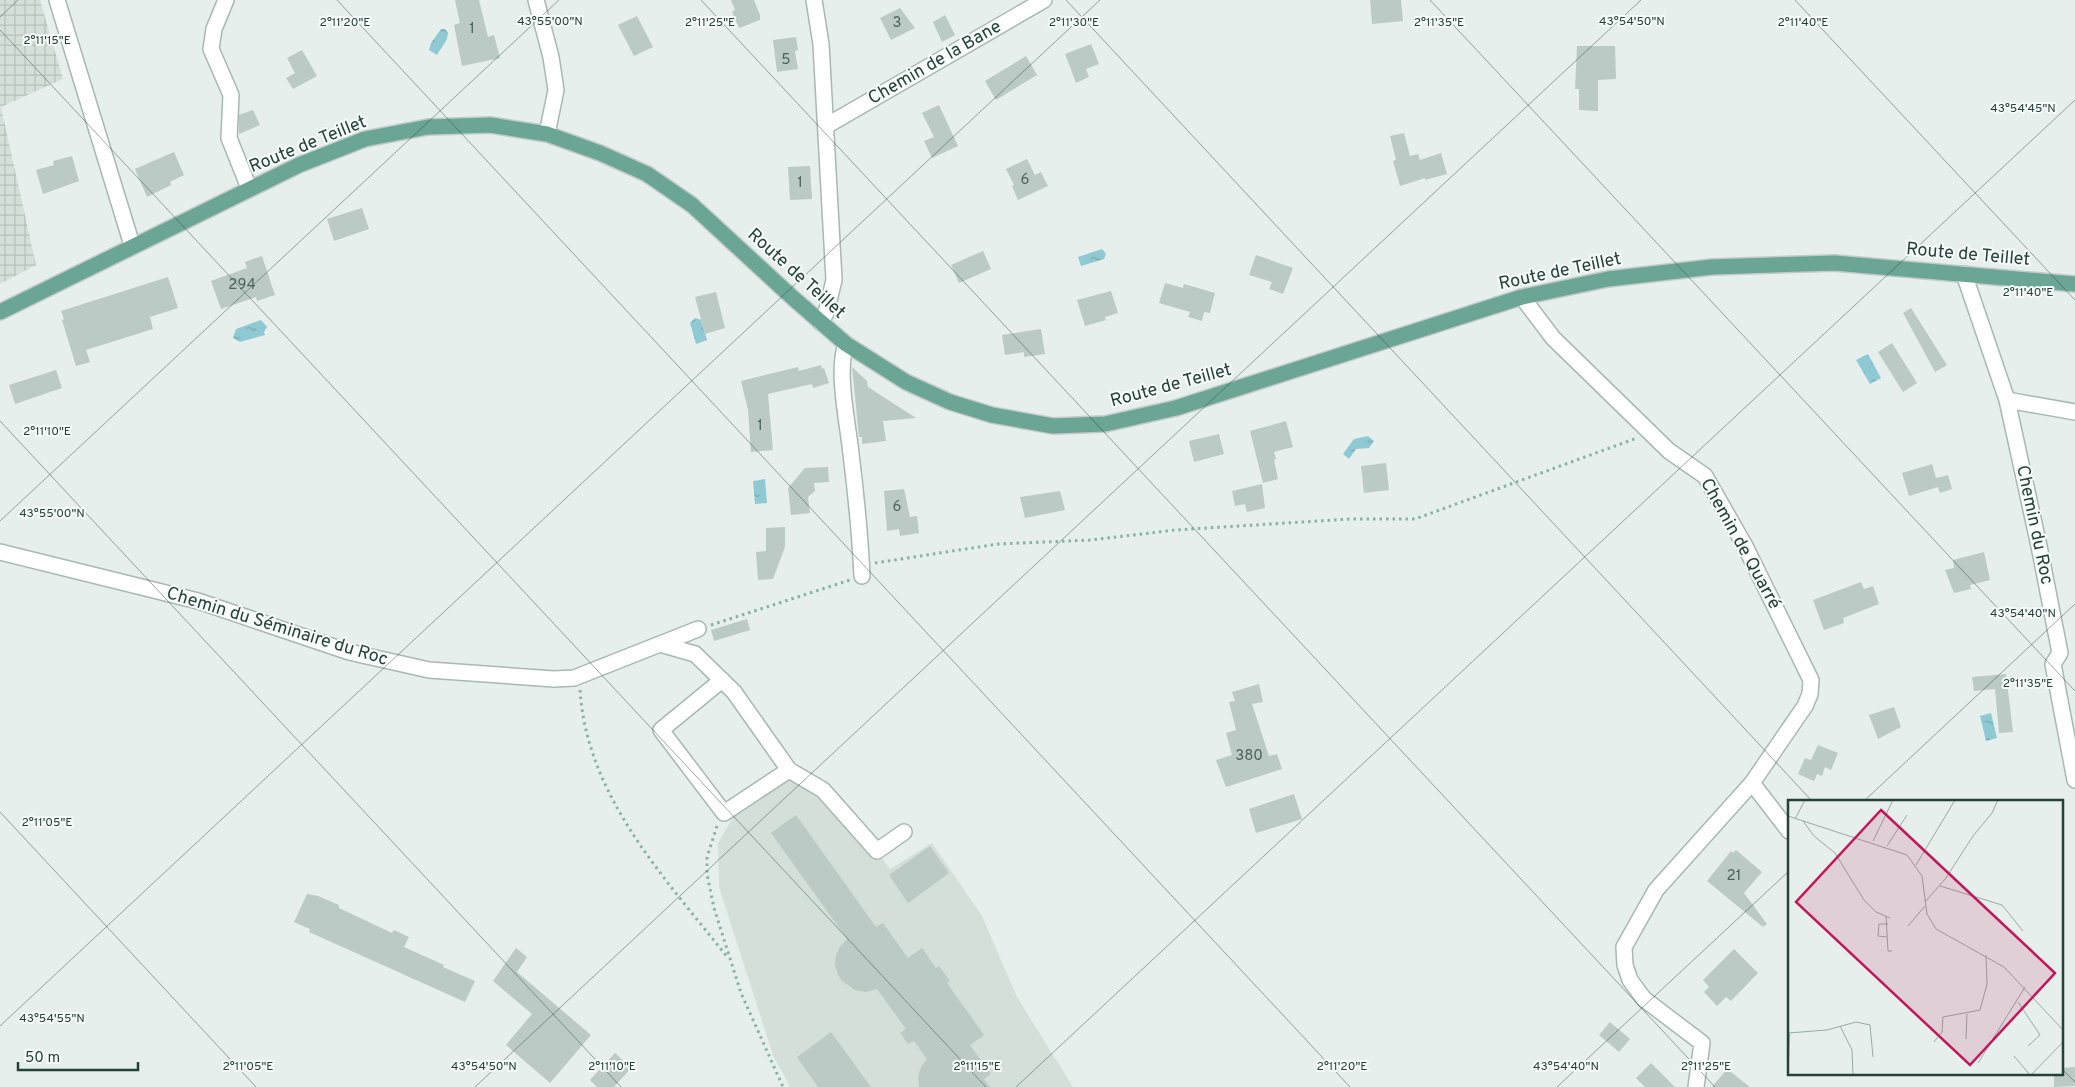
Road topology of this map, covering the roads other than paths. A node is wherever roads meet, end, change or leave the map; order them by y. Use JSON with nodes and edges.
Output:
{"nodes":[{"id":1,"x":56,"y":0,"type":"edge"},
{"id":2,"x":226,"y":0,"type":"edge"},
{"id":3,"x":536,"y":0,"type":"edge"},
{"id":4,"x":814,"y":0,"type":"edge"},
{"id":5,"x":1044,"y":0,"type":"edge"},
{"id":6,"x":826,"y":126,"type":"junction"},
{"id":7,"x":547,"y":134,"type":"junction"},
{"id":8,"x":250,"y":188,"type":"junction"},
{"id":9,"x":132,"y":245,"type":"junction"},
{"id":10,"x":1964,"y":274,"type":"junction"},
{"id":11,"x":2075,"y":284,"type":"edge"},
{"id":12,"x":1522,"y":297,"type":"junction"},
{"id":13,"x":0,"y":312,"type":"edge"},
{"id":14,"x":820,"y":322,"type":"junction"},
{"id":15,"x":846,"y":344,"type":"junction"},
{"id":16,"x":2007,"y":400,"type":"junction"},
{"id":17,"x":2075,"y":412,"type":"edge"},
{"id":18,"x":0,"y":552,"type":"edge"},
{"id":19,"x":862,"y":570,"type":"road end"},
{"id":20,"x":698,"y":629,"type":"road end"},
{"id":21,"x":660,"y":644,"type":"junction"},
{"id":22,"x":722,"y":680,"type":"junction"},
{"id":23,"x":789,"y":770,"type":"junction"},
{"id":24,"x":2075,"y":780,"type":"edge"},
{"id":25,"x":1752,"y":783,"type":"junction"},
{"id":26,"x":1788,"y":830,"type":"edge"},
{"id":27,"x":904,"y":832,"type":"dead end"},
{"id":28,"x":1696,"y":1087,"type":"edge"}],
"edges":[{"from":1,"to":9,"type":"street"},
{"from":2,"to":8,"type":"street"},
{"from":3,"to":7,"type":"street"},
{"from":4,"to":6,"type":"street"},
{"from":5,"to":6,"type":"street","name":"Chemin de la Bane"},
{"from":6,"to":14,"type":"street"},
{"from":7,"to":8,"type":"main road","name":"Route de Teillet"},
{"from":7,"to":14,"type":"main road","name":"Route de Teillet"},
{"from":8,"to":9,"type":"main road","name":"Route de Teillet"},
{"from":9,"to":13,"type":"main road","name":"Route de Teillet"},
{"from":10,"to":11,"type":"main road","name":"Route de Teillet"},
{"from":10,"to":12,"type":"main road","name":"Route de Teillet"},
{"from":10,"to":16,"type":"street","name":"Chemin du Roc"},
{"from":12,"to":15,"type":"main road","name":"Route de Teillet"},
{"from":12,"to":25,"type":"street","name":"Chemin de Quarré"},
{"from":14,"to":15,"type":"main road","name":"Route de Teillet"},
{"from":15,"to":19,"type":"street"},
{"from":16,"to":17,"type":"street"},
{"from":16,"to":24,"type":"street","name":"Chemin du Roc"},
{"from":18,"to":21,"type":"street","name":"Chemin du Séminaire du Roc"},
{"from":20,"to":21,"type":"street","name":"Chemin du Séminaire du Roc"},
{"from":21,"to":22,"type":"street"},
{"from":22,"to":23,"type":"street"},
{"from":22,"to":23,"type":"street"},
{"from":23,"to":27,"type":"street"},
{"from":25,"to":26,"type":"street"},
{"from":25,"to":28,"type":"street","name":"Chemin de Quarré"}]}
